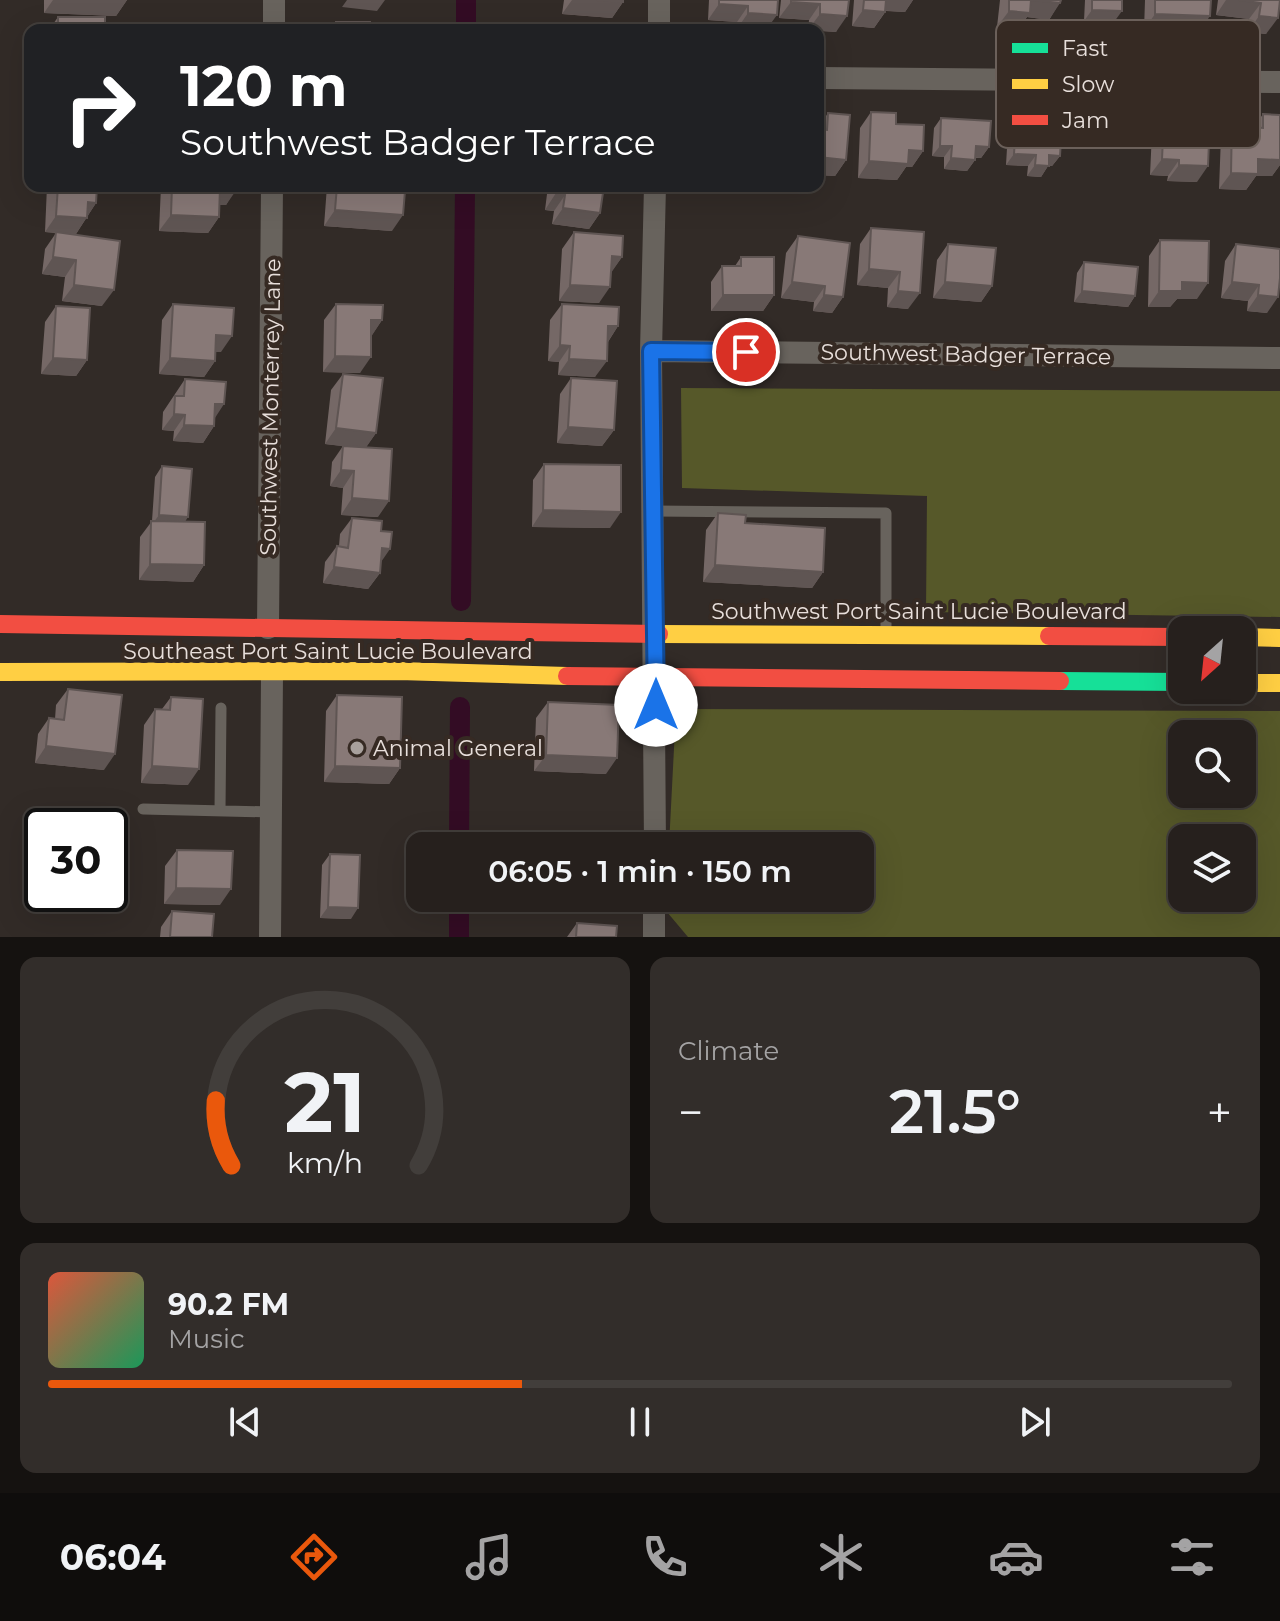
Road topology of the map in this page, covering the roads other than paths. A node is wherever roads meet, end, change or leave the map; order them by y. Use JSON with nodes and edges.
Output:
{"nodes":[{"id":1,"x":274,"y":0,"type":"edge"},
{"id":2,"x":659,"y":0,"type":"edge"},
{"id":3,"x":274,"y":24,"type":"edge"},
{"id":4,"x":659,"y":24,"type":"edge"},
{"id":5,"x":824,"y":78,"type":"edge"},
{"id":6,"x":996,"y":80,"type":"edge"},
{"id":7,"x":1260,"y":82,"type":"edge"},
{"id":8,"x":1280,"y":82,"type":"edge"},
{"id":9,"x":272,"y":192,"type":"edge"},
{"id":10,"x":655,"y":192,"type":"edge"},
{"id":11,"x":651,"y":351,"type":"junction"},
{"id":12,"x":1280,"y":358,"type":"edge"},
{"id":13,"x":654,"y":511,"type":"junction"},
{"id":14,"x":0,"y":624,"type":"edge"},
{"id":15,"x":268,"y":628,"type":"junction"},
{"id":16,"x":655,"y":633,"type":"junction"},
{"id":17,"x":886,"y":635,"type":"junction"},
{"id":18,"x":1168,"y":637,"type":"edge"},
{"id":19,"x":1256,"y":637,"type":"edge"},
{"id":20,"x":1280,"y":638,"type":"edge"},
{"id":21,"x":0,"y":672,"type":"edge"},
{"id":22,"x":272,"y":674,"type":"junction"},
{"id":23,"x":656,"y":677,"type":"junction"},
{"id":24,"x":1168,"y":682,"type":"edge"},
{"id":25,"x":1256,"y":683,"type":"edge"},
{"id":26,"x":1280,"y":683,"type":"edge"},
{"id":27,"x":221,"y":708,"type":"dead end"},
{"id":28,"x":143,"y":809,"type":"dead end"},
{"id":29,"x":220,"y":811,"type":"junction"},
{"id":30,"x":271,"y":812,"type":"junction"},
{"id":31,"x":655,"y":832,"type":"edge"},
{"id":32,"x":654,"y":912,"type":"edge"},
{"id":33,"x":270,"y":937,"type":"edge"},
{"id":34,"x":654,"y":937,"type":"edge"}],
"edges":[{"from":1,"to":3,"type":"street"},
{"from":2,"to":4,"type":"street"},
{"from":5,"to":6,"type":"street"},
{"from":7,"to":8,"type":"street"},
{"from":9,"to":15,"type":"street","name":"Southwest Monterrey Lane"},
{"from":10,"to":11,"type":"street"},
{"from":11,"to":12,"type":"street","name":"Southwest Badger Terrace"},
{"from":11,"to":13,"type":"street"},
{"from":13,"to":16,"type":"street"},
{"from":13,"to":17,"type":"lane"},
{"from":14,"to":15,"type":"main road","name":"Southeast Port Saint Lucie Boulevard"},
{"from":15,"to":16,"type":"main road","name":"Southeast Port Saint Lucie Boulevard"},
{"from":16,"to":17,"type":"main road","name":"Southwest Port Saint Lucie Boulevard"},
{"from":16,"to":23,"type":"street"},
{"from":17,"to":18,"type":"main road","name":"Southwest Port Saint Lucie Boulevard"},
{"from":19,"to":20,"type":"main road"},
{"from":21,"to":22,"type":"main road","name":"Southeast Port Saint Lucie Boulevard"},
{"from":22,"to":23,"type":"main road","name":"Southeast Port Saint Lucie Boulevard"},
{"from":22,"to":30,"type":"street"},
{"from":23,"to":24,"type":"main road"},
{"from":23,"to":31,"type":"street"},
{"from":25,"to":26,"type":"main road"},
{"from":27,"to":29,"type":"lane"},
{"from":28,"to":29,"type":"lane"},
{"from":29,"to":30,"type":"lane"},
{"from":30,"to":33,"type":"street"},
{"from":32,"to":34,"type":"street"}]}
